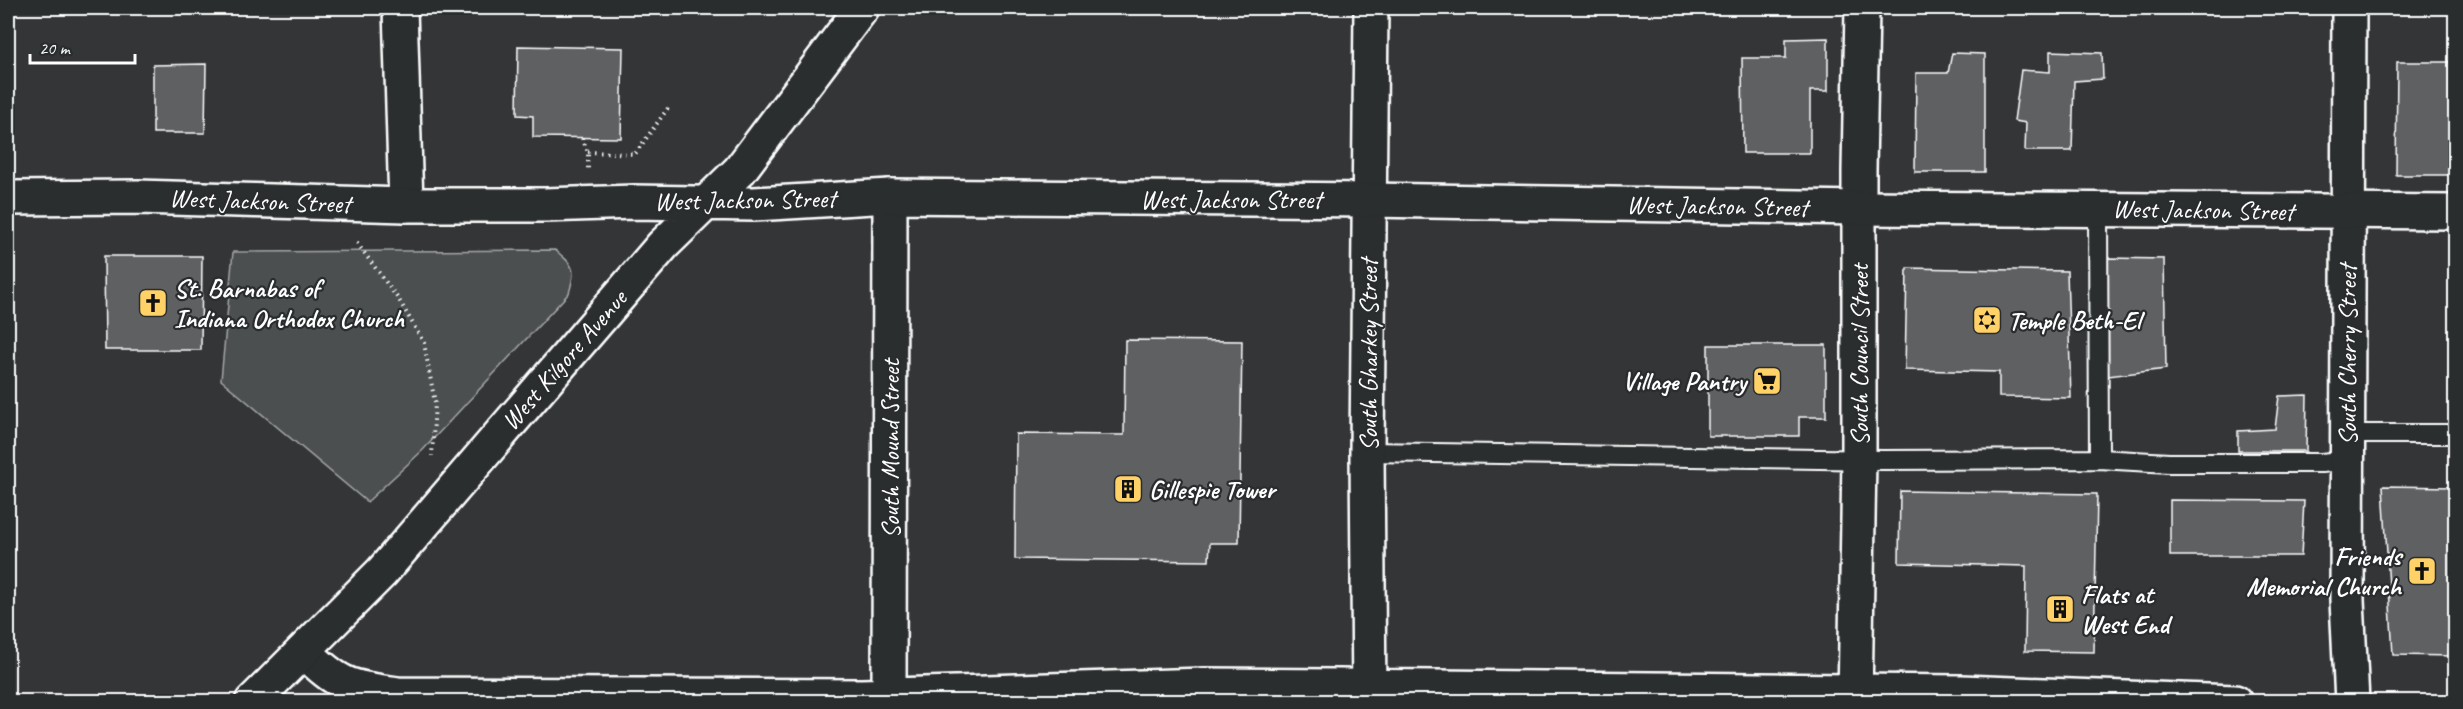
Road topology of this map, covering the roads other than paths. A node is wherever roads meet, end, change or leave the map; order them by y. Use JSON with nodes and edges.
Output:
{"nodes":[{"id":1,"x":400,"y":8,"type":"edge"},
{"id":2,"x":862,"y":8,"type":"edge"},
{"id":3,"x":1371,"y":8,"type":"edge"},
{"id":4,"x":1862,"y":8,"type":"edge"},
{"id":5,"x":2349,"y":8,"type":"edge"},
{"id":6,"x":890,"y":196,"type":"junction"},
{"id":7,"x":8,"y":198,"type":"edge"},
{"id":8,"x":1369,"y":200,"type":"junction"},
{"id":9,"x":704,"y":203,"type":"junction"},
{"id":10,"x":406,"y":205,"type":"junction"},
{"id":11,"x":1859,"y":208,"type":"junction"},
{"id":12,"x":2098,"y":208,"type":"junction"},
{"id":13,"x":2347,"y":211,"type":"junction"},
{"id":14,"x":2456,"y":212,"type":"edge"},
{"id":15,"x":2456,"y":434,"type":"edge"},
{"id":16,"x":2347,"y":447,"type":"junction"},
{"id":17,"x":1367,"y":452,"type":"junction"},
{"id":18,"x":1859,"y":458,"type":"junction"},
{"id":19,"x":2099,"y":459,"type":"junction"},
{"id":20,"x":304,"y":651,"type":"junction"},
{"id":21,"x":1369,"y":694,"type":"edge"},
{"id":22,"x":1855,"y":697,"type":"edge"},
{"id":23,"x":398,"y":698,"type":"edge"},
{"id":24,"x":889,"y":698,"type":"edge"},
{"id":25,"x":252,"y":702,"type":"edge"},
{"id":26,"x":2235,"y":702,"type":"edge"},
{"id":27,"x":2352,"y":702,"type":"edge"}],
"edges":[{"from":1,"to":10,"type":"street"},
{"from":2,"to":9,"type":"street","name":"West Kilgore Avenue"},
{"from":3,"to":8,"type":"street","name":"South Gharkey Street"},
{"from":4,"to":11,"type":"street","name":"South Council Street"},
{"from":5,"to":13,"type":"street","name":"South Cherry Street"},
{"from":6,"to":8,"type":"street","name":"West Jackson Street"},
{"from":6,"to":9,"type":"street","name":"West Jackson Street"},
{"from":6,"to":24,"type":"street","name":"South Mound Street"},
{"from":7,"to":10,"type":"street","name":"West Jackson Street"},
{"from":8,"to":11,"type":"street","name":"West Jackson Street"},
{"from":8,"to":17,"type":"street","name":"South Gharkey Street"},
{"from":9,"to":10,"type":"street","name":"West Jackson Street"},
{"from":9,"to":20,"type":"street","name":"West Kilgore Avenue"},
{"from":11,"to":12,"type":"street","name":"West Jackson Street"},
{"from":11,"to":18,"type":"street","name":"South Council Street"},
{"from":12,"to":13,"type":"street","name":"West Jackson Street"},
{"from":12,"to":19,"type":"lane"},
{"from":13,"to":14,"type":"street","name":"West Jackson Street"},
{"from":13,"to":16,"type":"street","name":"South Cherry Street"},
{"from":15,"to":16,"type":"lane"},
{"from":16,"to":19,"type":"lane"},
{"from":16,"to":27,"type":"street","name":"South Cherry Street"},
{"from":17,"to":18,"type":"lane"},
{"from":17,"to":21,"type":"street","name":"South Gharkey Street"},
{"from":18,"to":19,"type":"lane"},
{"from":18,"to":22,"type":"street","name":"South Council Street"},
{"from":20,"to":23,"type":"street"},
{"from":20,"to":25,"type":"street","name":"West Kilgore Avenue"},
{"from":21,"to":22,"type":"street"},
{"from":21,"to":24,"type":"street"},
{"from":22,"to":26,"type":"street"},
{"from":23,"to":24,"type":"street"}]}
